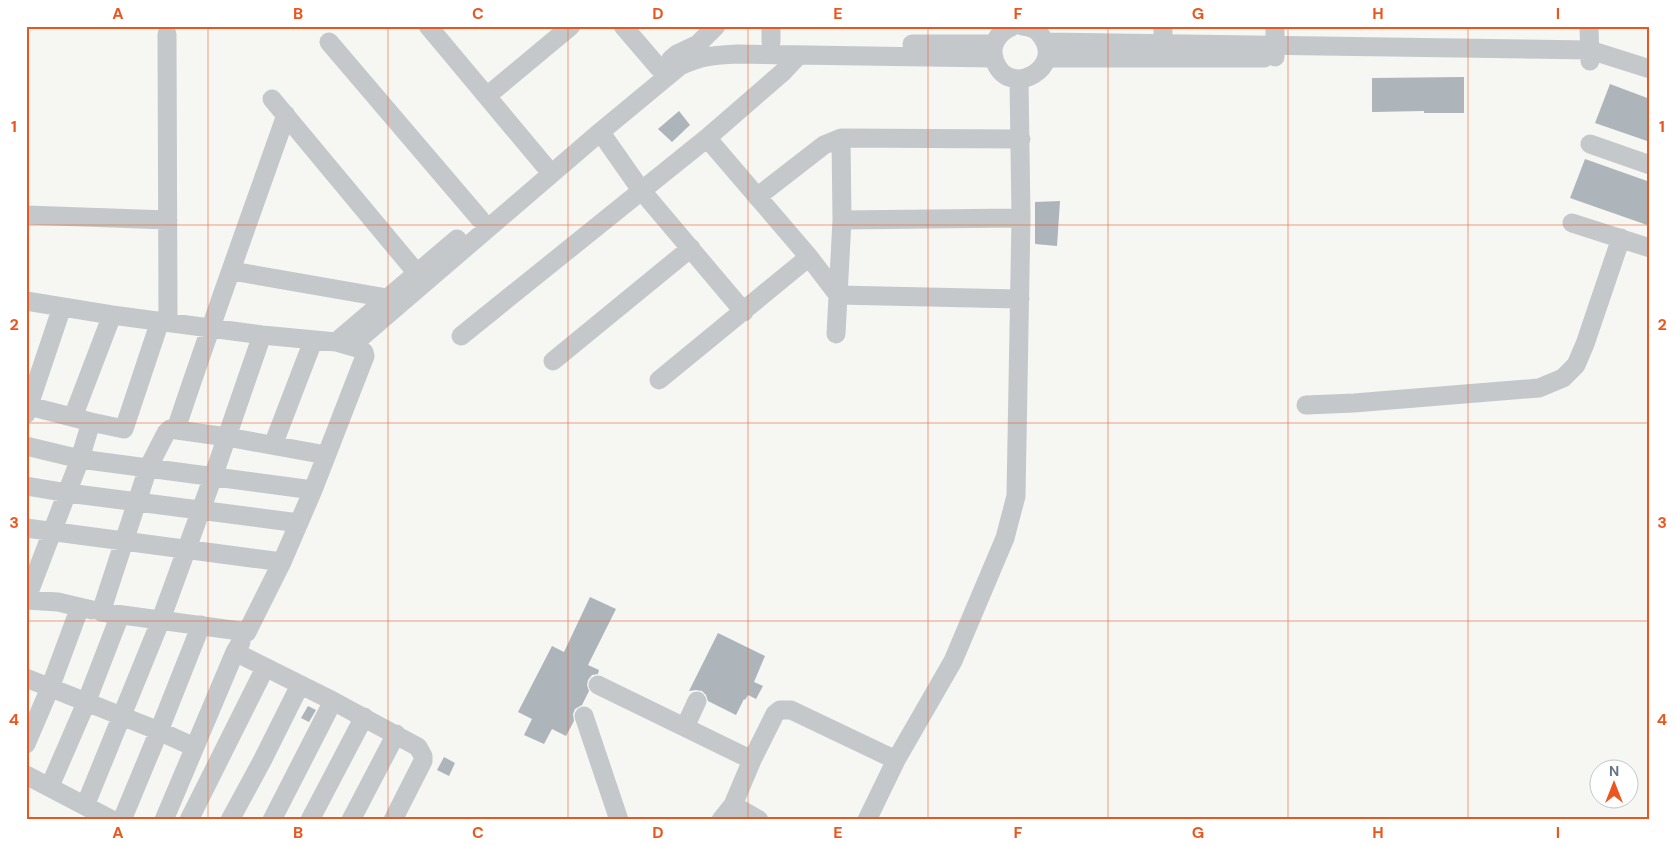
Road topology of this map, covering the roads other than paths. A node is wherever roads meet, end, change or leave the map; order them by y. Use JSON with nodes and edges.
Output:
{"nodes":[{"id":1,"x":571,"y":26,"type":"edge"},
{"id":2,"x":623,"y":26,"type":"edge"},
{"id":3,"x":716,"y":26,"type":"edge"},
{"id":4,"x":1013,"y":26,"type":"edge"},
{"id":5,"x":1028,"y":26,"type":"edge"},
{"id":6,"x":1275,"y":26,"type":"edge"},
{"id":7,"x":1589,"y":26,"type":"edge"},
{"id":8,"x":438,"y":29,"type":"edge"},
{"id":9,"x":167,"y":34,"type":"dead end"},
{"id":10,"x":771,"y":34,"type":"edge"},
{"id":11,"x":1163,"y":35,"type":"edge"},
{"id":12,"x":328,"y":42,"type":"dead end"},
{"id":13,"x":994,"y":50,"type":"junction"},
{"id":14,"x":1046,"y":50,"type":"junction"},
{"id":15,"x":700,"y":51,"type":"junction"},
{"id":16,"x":1275,"y":52,"type":"junction"},
{"id":17,"x":799,"y":55,"type":"junction"},
{"id":18,"x":1590,"y":56,"type":"junction"},
{"id":19,"x":659,"y":68,"type":"junction"},
{"id":20,"x":1650,"y":70,"type":"edge"},
{"id":21,"x":1019,"y":79,"type":"junction"},
{"id":22,"x":1650,"y":80,"type":"edge"},
{"id":23,"x":487,"y":96,"type":"junction"},
{"id":24,"x":272,"y":99,"type":"dead end"},
{"id":25,"x":286,"y":115,"type":"junction"},
{"id":26,"x":599,"y":133,"type":"junction"},
{"id":27,"x":707,"y":138,"type":"junction"},
{"id":28,"x":841,"y":138,"type":"junction"},
{"id":29,"x":1020,"y":139,"type":"junction"},
{"id":30,"x":1590,"y":144,"type":"dead end"},
{"id":31,"x":1650,"y":165,"type":"edge"},
{"id":32,"x":545,"y":166,"type":"junction"},
{"id":33,"x":641,"y":190,"type":"junction"},
{"id":34,"x":757,"y":197,"type":"junction"},
{"id":35,"x":26,"y":215,"type":"edge"},
{"id":36,"x":1020,"y":218,"type":"junction"},
{"id":37,"x":480,"y":219,"type":"junction"},
{"id":38,"x":168,"y":220,"type":"junction"},
{"id":39,"x":842,"y":220,"type":"junction"},
{"id":40,"x":1572,"y":223,"type":"dead end"},
{"id":41,"x":1621,"y":238,"type":"junction"},
{"id":42,"x":691,"y":248,"type":"junction"},
{"id":43,"x":1650,"y":248,"type":"edge"},
{"id":44,"x":809,"y":258,"type":"junction"},
{"id":45,"x":232,"y":271,"type":"junction"},
{"id":46,"x":416,"y":272,"type":"junction"},
{"id":47,"x":838,"y":295,"type":"junction"},
{"id":48,"x":1020,"y":299,"type":"junction"},
{"id":49,"x":26,"y":301,"type":"edge"},
{"id":50,"x":393,"y":301,"type":"junction"},
{"id":51,"x":62,"y":307,"type":"junction"},
{"id":52,"x":744,"y":312,"type":"junction"},
{"id":53,"x":112,"y":315,"type":"junction"},
{"id":54,"x":164,"y":321,"type":"junction"},
{"id":55,"x":210,"y":328,"type":"junction"},
{"id":56,"x":836,"y":334,"type":"dead end"},
{"id":57,"x":262,"y":335,"type":"junction"},
{"id":58,"x":461,"y":336,"type":"dead end"},
{"id":59,"x":313,"y":341,"type":"junction"},
{"id":60,"x":343,"y":344,"type":"junction"},
{"id":61,"x":553,"y":361,"type":"dead end"},
{"id":62,"x":33,"y":366,"type":"edge"},
{"id":63,"x":659,"y":380,"type":"dead end"},
{"id":64,"x":1306,"y":405,"type":"dead end"},
{"id":65,"x":28,"y":410,"type":"edge"},
{"id":66,"x":72,"y":417,"type":"junction"},
{"id":67,"x":91,"y":422,"type":"junction"},
{"id":68,"x":176,"y":429,"type":"junction"},
{"id":69,"x":227,"y":437,"type":"junction"},
{"id":70,"x":273,"y":445,"type":"junction"},
{"id":71,"x":26,"y":446,"type":"edge"},
{"id":72,"x":326,"y":455,"type":"junction"},
{"id":73,"x":80,"y":459,"type":"junction"},
{"id":74,"x":148,"y":468,"type":"junction"},
{"id":75,"x":213,"y":477,"type":"junction"},
{"id":76,"x":26,"y":486,"type":"edge"},
{"id":77,"x":313,"y":490,"type":"junction"},
{"id":78,"x":68,"y":494,"type":"junction"},
{"id":79,"x":137,"y":501,"type":"junction"},
{"id":80,"x":201,"y":509,"type":"junction"},
{"id":81,"x":299,"y":523,"type":"junction"},
{"id":82,"x":26,"y":528,"type":"edge"},
{"id":83,"x":54,"y":532,"type":"junction"},
{"id":84,"x":123,"y":542,"type":"junction"},
{"id":85,"x":186,"y":549,"type":"junction"},
{"id":86,"x":282,"y":562,"type":"junction"},
{"id":87,"x":26,"y":600,"type":"edge"},
{"id":88,"x":80,"y":607,"type":"junction"},
{"id":89,"x":101,"y":612,"type":"junction"},
{"id":90,"x":120,"y":615,"type":"junction"},
{"id":91,"x":160,"y":622,"type":"junction"},
{"id":92,"x":200,"y":625,"type":"junction"},
{"id":93,"x":246,"y":632,"type":"junction"},
{"id":94,"x":235,"y":652,"type":"junction"},
{"id":95,"x":266,"y":668,"type":"junction"},
{"id":96,"x":26,"y":678,"type":"edge"},
{"id":97,"x":300,"y":685,"type":"junction"},
{"id":98,"x":598,"y":685,"type":"dead end"},
{"id":99,"x":50,"y":688,"type":"junction"},
{"id":100,"x":334,"y":701,"type":"junction"},
{"id":101,"x":697,"y":701,"type":"dead end"},
{"id":102,"x":86,"y":703,"type":"junction"},
{"id":103,"x":121,"y":716,"type":"junction"},
{"id":104,"x":584,"y":716,"type":"dead end"},
{"id":105,"x":364,"y":717,"type":"junction"},
{"id":106,"x":685,"y":727,"type":"junction"},
{"id":107,"x":159,"y":731,"type":"junction"},
{"id":108,"x":396,"y":734,"type":"junction"},
{"id":109,"x":26,"y":744,"type":"edge"},
{"id":110,"x":194,"y":747,"type":"junction"},
{"id":111,"x":752,"y":760,"type":"junction"},
{"id":112,"x":896,"y":760,"type":"junction"},
{"id":113,"x":26,"y":775,"type":"edge"},
{"id":114,"x":50,"y":786,"type":"junction"},
{"id":115,"x":85,"y":806,"type":"junction"},
{"id":116,"x":727,"y":812,"type":"edge"},
{"id":117,"x":754,"y":818,"type":"edge"},
{"id":118,"x":112,"y":820,"type":"edge"},
{"id":119,"x":122,"y":820,"type":"edge"},
{"id":120,"x":164,"y":820,"type":"edge"},
{"id":121,"x":189,"y":820,"type":"edge"},
{"id":122,"x":230,"y":820,"type":"edge"},
{"id":123,"x":272,"y":820,"type":"edge"},
{"id":124,"x":310,"y":820,"type":"edge"},
{"id":125,"x":351,"y":820,"type":"edge"},
{"id":126,"x":393,"y":820,"type":"edge"},
{"id":127,"x":618,"y":820,"type":"edge"},
{"id":128,"x":867,"y":820,"type":"edge"}],
"edges":[{"from":1,"to":23,"type":"street"},
{"from":2,"to":19,"type":"street"},
{"from":3,"to":15,"type":"street"},
{"from":4,"to":13,"type":"street"},
{"from":5,"to":14,"type":"street"},
{"from":6,"to":16,"type":"street"},
{"from":7,"to":18,"type":"street"},
{"from":8,"to":23,"type":"street"},
{"from":9,"to":38,"type":"street"},
{"from":10,"to":13,"type":"street"},
{"from":10,"to":15,"type":"street"},
{"from":11,"to":14,"type":"street"},
{"from":11,"to":16,"type":"street"},
{"from":12,"to":37,"type":"street"},
{"from":13,"to":17,"type":"street"},
{"from":13,"to":21,"type":"street"},
{"from":14,"to":16,"type":"street"},
{"from":14,"to":21,"type":"street"},
{"from":15,"to":17,"type":"street"},
{"from":15,"to":19,"type":"street"},
{"from":15,"to":26,"type":"street"},
{"from":16,"to":18,"type":"street"},
{"from":17,"to":27,"type":"street"},
{"from":18,"to":20,"type":"street"},
{"from":18,"to":22,"type":"street"},
{"from":19,"to":32,"type":"street"},
{"from":21,"to":29,"type":"street"},
{"from":23,"to":32,"type":"street"},
{"from":24,"to":25,"type":"street"},
{"from":25,"to":45,"type":"street"},
{"from":25,"to":46,"type":"street"},
{"from":26,"to":33,"type":"street"},
{"from":26,"to":50,"type":"street"},
{"from":27,"to":33,"type":"street"},
{"from":27,"to":34,"type":"street"},
{"from":28,"to":29,"type":"street"},
{"from":28,"to":34,"type":"street"},
{"from":28,"to":39,"type":"street"},
{"from":29,"to":36,"type":"street"},
{"from":30,"to":31,"type":"street"},
{"from":32,"to":37,"type":"street"},
{"from":33,"to":42,"type":"street"},
{"from":33,"to":58,"type":"street"},
{"from":34,"to":44,"type":"street"},
{"from":35,"to":38,"type":"street"},
{"from":36,"to":39,"type":"street"},
{"from":36,"to":48,"type":"street"},
{"from":37,"to":46,"type":"street"},
{"from":38,"to":54,"type":"street"},
{"from":39,"to":47,"type":"street"},
{"from":40,"to":41,"type":"street"},
{"from":41,"to":43,"type":"street"},
{"from":41,"to":64,"type":"street"},
{"from":42,"to":52,"type":"street"},
{"from":42,"to":61,"type":"street"},
{"from":44,"to":47,"type":"street"},
{"from":44,"to":52,"type":"street"},
{"from":45,"to":50,"type":"street"},
{"from":45,"to":55,"type":"street"},
{"from":46,"to":50,"type":"street"},
{"from":47,"to":48,"type":"street"},
{"from":47,"to":56,"type":"street"},
{"from":48,"to":112,"type":"street"},
{"from":49,"to":51,"type":"street"},
{"from":50,"to":60,"type":"street"},
{"from":51,"to":53,"type":"street"},
{"from":51,"to":62,"type":"street"},
{"from":52,"to":63,"type":"street"},
{"from":53,"to":54,"type":"street"},
{"from":53,"to":66,"type":"street"},
{"from":54,"to":55,"type":"street"},
{"from":54,"to":67,"type":"street"},
{"from":55,"to":57,"type":"street"},
{"from":55,"to":68,"type":"street"},
{"from":57,"to":59,"type":"street"},
{"from":57,"to":69,"type":"street"},
{"from":59,"to":60,"type":"street"},
{"from":59,"to":70,"type":"street"},
{"from":60,"to":72,"type":"street"},
{"from":62,"to":65,"type":"street"},
{"from":65,"to":66,"type":"street"},
{"from":66,"to":67,"type":"street"},
{"from":67,"to":73,"type":"street"},
{"from":68,"to":69,"type":"street"},
{"from":68,"to":74,"type":"street"},
{"from":69,"to":70,"type":"street"},
{"from":69,"to":75,"type":"street"},
{"from":70,"to":72,"type":"street"},
{"from":71,"to":73,"type":"street"},
{"from":72,"to":77,"type":"street"},
{"from":73,"to":74,"type":"street"},
{"from":73,"to":78,"type":"street"},
{"from":74,"to":75,"type":"street"},
{"from":74,"to":79,"type":"street"},
{"from":75,"to":77,"type":"street"},
{"from":75,"to":80,"type":"street"},
{"from":76,"to":78,"type":"street"},
{"from":77,"to":81,"type":"street"},
{"from":78,"to":79,"type":"street"},
{"from":78,"to":83,"type":"street"},
{"from":79,"to":80,"type":"street"},
{"from":79,"to":84,"type":"street"},
{"from":80,"to":81,"type":"street"},
{"from":80,"to":85,"type":"street"},
{"from":81,"to":86,"type":"street"},
{"from":82,"to":83,"type":"street"},
{"from":83,"to":84,"type":"street"},
{"from":83,"to":87,"type":"street"},
{"from":84,"to":85,"type":"street"},
{"from":84,"to":89,"type":"street"},
{"from":85,"to":86,"type":"street"},
{"from":85,"to":91,"type":"street"},
{"from":86,"to":93,"type":"street"},
{"from":87,"to":88,"type":"street"},
{"from":88,"to":89,"type":"street"},
{"from":88,"to":99,"type":"street"},
{"from":89,"to":90,"type":"street"},
{"from":90,"to":91,"type":"street"},
{"from":90,"to":102,"type":"street"},
{"from":91,"to":92,"type":"street"},
{"from":91,"to":103,"type":"street"},
{"from":92,"to":93,"type":"street"},
{"from":92,"to":107,"type":"street"},
{"from":93,"to":94,"type":"street"},
{"from":94,"to":95,"type":"street"},
{"from":94,"to":110,"type":"street"},
{"from":95,"to":97,"type":"street"},
{"from":95,"to":121,"type":"street"},
{"from":96,"to":99,"type":"street"},
{"from":97,"to":100,"type":"street"},
{"from":97,"to":122,"type":"street"},
{"from":98,"to":106,"type":"street"},
{"from":99,"to":102,"type":"street"},
{"from":99,"to":109,"type":"street"},
{"from":100,"to":105,"type":"street"},
{"from":100,"to":123,"type":"street"},
{"from":101,"to":106,"type":"street"},
{"from":102,"to":103,"type":"street"},
{"from":102,"to":114,"type":"street"},
{"from":103,"to":107,"type":"street"},
{"from":103,"to":115,"type":"street"},
{"from":104,"to":127,"type":"street"},
{"from":105,"to":108,"type":"street"},
{"from":105,"to":124,"type":"street"},
{"from":106,"to":111,"type":"street"},
{"from":107,"to":110,"type":"street"},
{"from":107,"to":119,"type":"street"},
{"from":108,"to":125,"type":"street"},
{"from":108,"to":126,"type":"street"},
{"from":110,"to":120,"type":"street"},
{"from":111,"to":112,"type":"street"},
{"from":111,"to":116,"type":"street"},
{"from":112,"to":128,"type":"street"},
{"from":113,"to":114,"type":"street"},
{"from":114,"to":115,"type":"street"},
{"from":115,"to":118,"type":"street"},
{"from":116,"to":117,"type":"street"}]}
